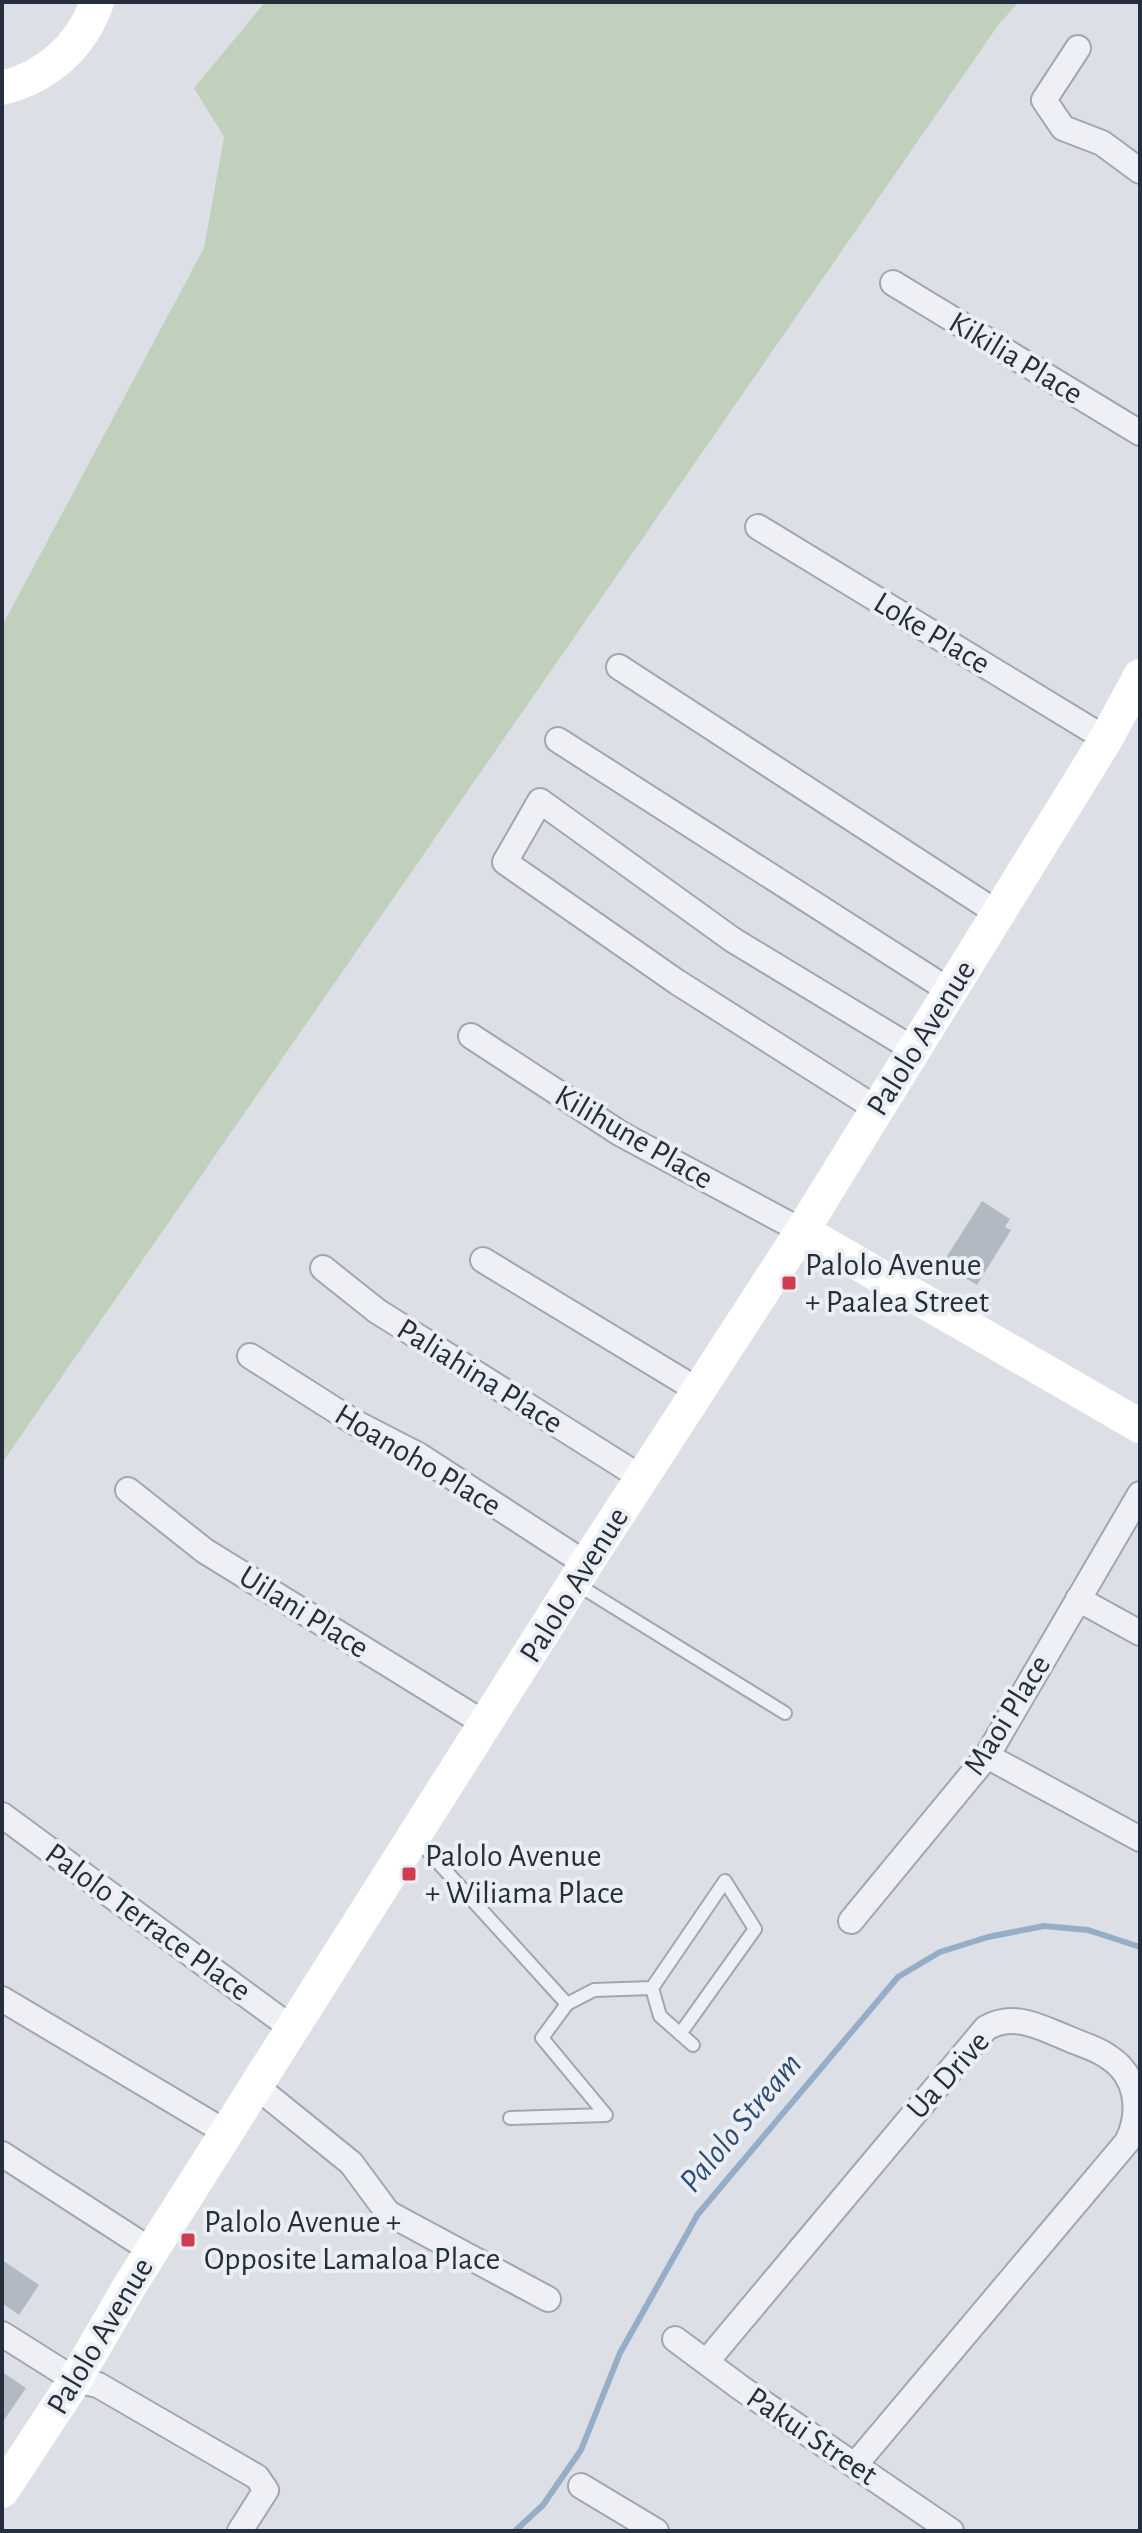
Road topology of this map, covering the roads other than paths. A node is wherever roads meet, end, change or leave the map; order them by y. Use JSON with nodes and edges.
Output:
{"nodes":[{"id":1,"x":97,"y":9,"type":"edge"},
{"id":2,"x":1078,"y":48,"type":"dead end"},
{"id":3,"x":2,"y":88,"type":"edge"},
{"id":4,"x":1140,"y":171,"type":"edge"},
{"id":5,"x":893,"y":283,"type":"dead end"},
{"id":6,"x":1140,"y":433,"type":"edge"},
{"id":7,"x":758,"y":527,"type":"dead end"},
{"id":8,"x":619,"y":667,"type":"dead end"},
{"id":9,"x":1140,"y":676,"type":"edge"},
{"id":10,"x":1119,"y":725,"type":"junction"},
{"id":11,"x":558,"y":740,"type":"dead end"},
{"id":12,"x":999,"y":914,"type":"junction"},
{"id":13,"x":950,"y":991,"type":"junction"},
{"id":14,"x":471,"y":1036,"type":"dead end"},
{"id":15,"x":913,"y":1049,"type":"junction"},
{"id":16,"x":877,"y":1109,"type":"junction"},
{"id":17,"x":802,"y":1231,"type":"junction"},
{"id":18,"x":483,"y":1260,"type":"dead end"},
{"id":19,"x":323,"y":1268,"type":"dead end"},
{"id":20,"x":250,"y":1356,"type":"dead end"},
{"id":21,"x":699,"y":1391,"type":"junction"},
{"id":22,"x":1140,"y":1426,"type":"edge"},
{"id":23,"x":642,"y":1478,"type":"junction"},
{"id":24,"x":128,"y":1490,"type":"dead end"},
{"id":25,"x":1140,"y":1494,"type":"edge"},
{"id":26,"x":580,"y":1574,"type":"junction"},
{"id":27,"x":1078,"y":1599,"type":"junction"},
{"id":28,"x":1140,"y":1633,"type":"edge"},
{"id":29,"x":785,"y":1713,"type":"dead end"},
{"id":30,"x":487,"y":1725,"type":"junction"},
{"id":31,"x":987,"y":1756,"type":"junction"},
{"id":32,"x":2,"y":1815,"type":"edge"},
{"id":33,"x":415,"y":1837,"type":"junction"},
{"id":34,"x":1140,"y":1839,"type":"edge"},
{"id":35,"x":851,"y":1921,"type":"dead end"},
{"id":36,"x":652,"y":1988,"type":"junction"},
{"id":37,"x":2,"y":1999,"type":"edge"},
{"id":38,"x":567,"y":2004,"type":"junction"},
{"id":39,"x":293,"y":2029,"type":"junction"},
{"id":40,"x":680,"y":2034,"type":"junction"},
{"id":41,"x":693,"y":2045,"type":"dead end"},
{"id":42,"x":257,"y":2087,"type":"junction"},
{"id":43,"x":510,"y":2118,"type":"dead end"},
{"id":44,"x":227,"y":2133,"type":"junction"},
{"id":45,"x":2,"y":2154,"type":"edge"},
{"id":46,"x":152,"y":2251,"type":"junction"},
{"id":47,"x":548,"y":2299,"type":"dead end"},
{"id":48,"x":2,"y":2334,"type":"edge"},
{"id":49,"x":675,"y":2339,"type":"dead end"},
{"id":50,"x":707,"y":2361,"type":"junction"},
{"id":51,"x":75,"y":2380,"type":"junction"},
{"id":52,"x":855,"y":2465,"type":"junction"},
{"id":53,"x":581,"y":2486,"type":"dead end"},
{"id":54,"x":2,"y":2491,"type":"edge"},
{"id":55,"x":944,"y":2529,"type":"edge"},
{"id":56,"x":240,"y":2531,"type":"edge"},
{"id":57,"x":656,"y":2531,"type":"edge"}],
"edges":[{"from":1,"to":3,"type":"street"},
{"from":2,"to":4,"type":"street"},
{"from":5,"to":6,"type":"street","name":"Kikilia Place"},
{"from":7,"to":10,"type":"street","name":"Loke Place"},
{"from":8,"to":12,"type":"street"},
{"from":9,"to":10,"type":"street","name":"Palolo Avenue"},
{"from":10,"to":12,"type":"street","name":"Palolo Avenue"},
{"from":11,"to":13,"type":"street"},
{"from":12,"to":13,"type":"street","name":"Palolo Avenue"},
{"from":13,"to":15,"type":"street","name":"Palolo Avenue"},
{"from":14,"to":17,"type":"street","name":"Kilihune Place"},
{"from":15,"to":16,"type":"street","name":"Palolo Avenue"},
{"from":15,"to":16,"type":"street"},
{"from":16,"to":17,"type":"street","name":"Palolo Avenue"},
{"from":17,"to":21,"type":"street","name":"Palolo Avenue"},
{"from":17,"to":22,"type":"street"},
{"from":18,"to":21,"type":"street"},
{"from":19,"to":23,"type":"street","name":"Paliahina Place"},
{"from":20,"to":26,"type":"street","name":"Hoanoho Place"},
{"from":21,"to":23,"type":"street","name":"Palolo Avenue"},
{"from":23,"to":26,"type":"street","name":"Palolo Avenue"},
{"from":24,"to":30,"type":"street","name":"Uilani Place"},
{"from":25,"to":27,"type":"street","name":"Maoi Place"},
{"from":26,"to":29,"type":"lane"},
{"from":26,"to":30,"type":"street","name":"Palolo Avenue"},
{"from":27,"to":28,"type":"street"},
{"from":27,"to":31,"type":"street","name":"Maoi Place"},
{"from":30,"to":33,"type":"street","name":"Palolo Avenue"},
{"from":31,"to":34,"type":"street"},
{"from":31,"to":35,"type":"street","name":"Maoi Place"},
{"from":32,"to":39,"type":"street","name":"Palolo Terrace Place"},
{"from":33,"to":38,"type":"lane"},
{"from":33,"to":39,"type":"street","name":"Palolo Avenue"},
{"from":36,"to":38,"type":"lane"},
{"from":36,"to":40,"type":"lane"},
{"from":36,"to":40,"type":"lane"},
{"from":37,"to":44,"type":"street"},
{"from":38,"to":43,"type":"lane"},
{"from":39,"to":42,"type":"street","name":"Palolo Avenue"},
{"from":40,"to":41,"type":"lane"},
{"from":42,"to":44,"type":"street","name":"Palolo Avenue"},
{"from":42,"to":47,"type":"street"},
{"from":44,"to":46,"type":"street","name":"Palolo Avenue"},
{"from":45,"to":46,"type":"street"},
{"from":46,"to":51,"type":"street","name":"Palolo Avenue"},
{"from":48,"to":51,"type":"street"},
{"from":49,"to":50,"type":"street","name":"Pakui Street"},
{"from":50,"to":52,"type":"street","name":"Pakui Street"},
{"from":50,"to":52,"type":"street","name":"Ua Drive"},
{"from":51,"to":54,"type":"street","name":"Palolo Avenue"},
{"from":51,"to":56,"type":"street"},
{"from":52,"to":55,"type":"street","name":"Pakui Street"},
{"from":53,"to":57,"type":"street"}]}
